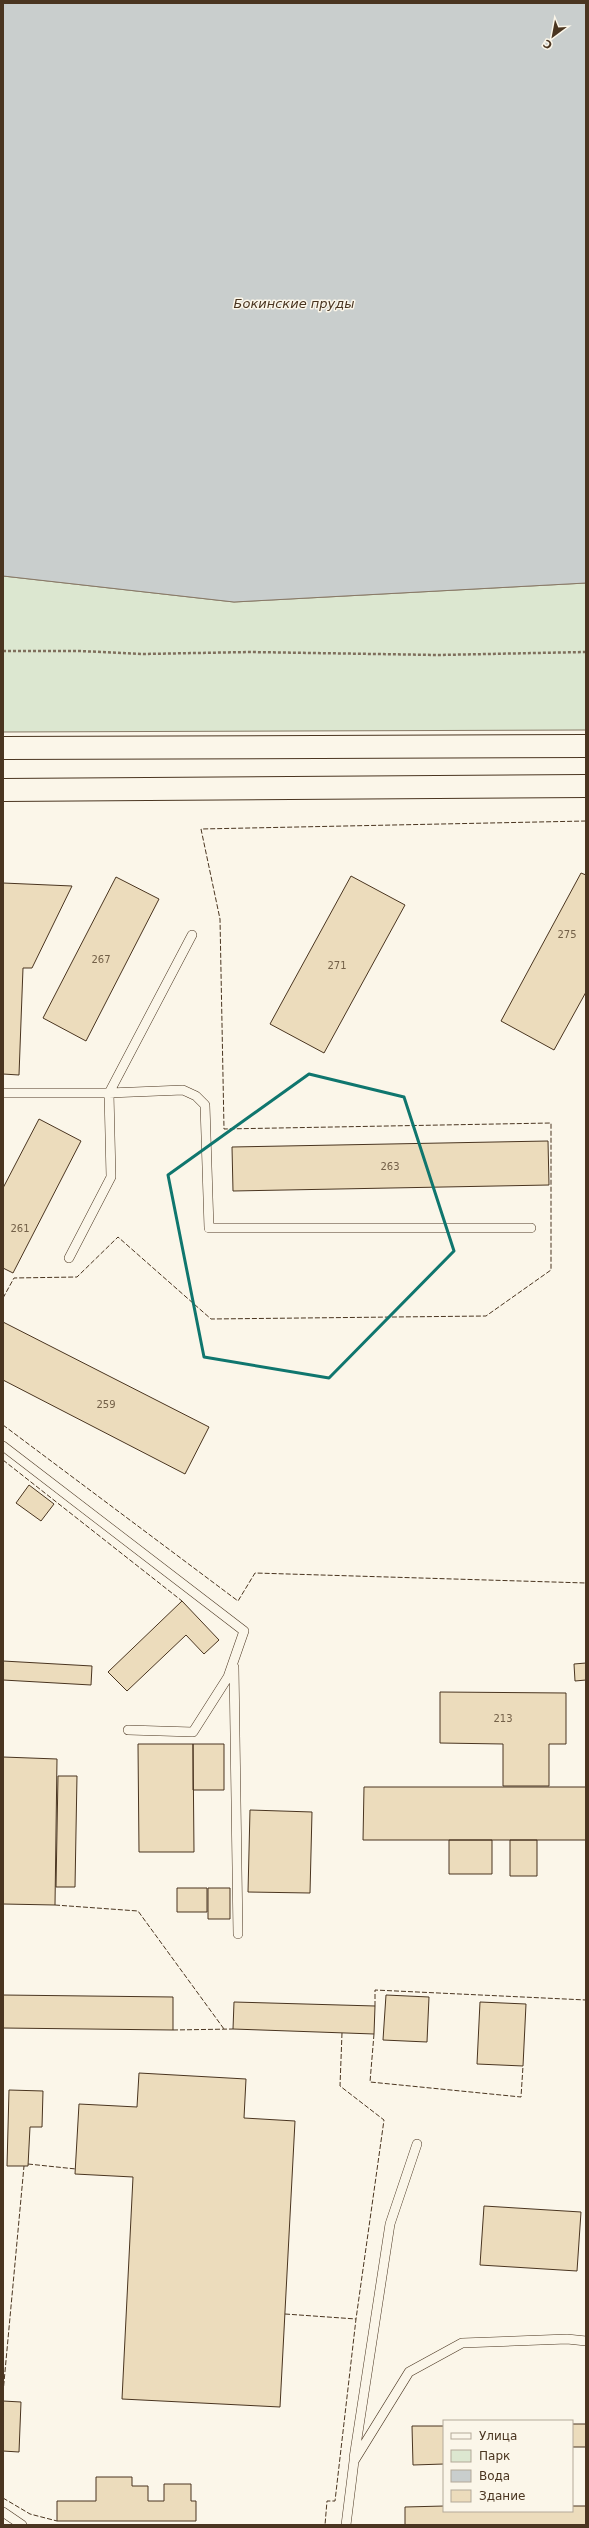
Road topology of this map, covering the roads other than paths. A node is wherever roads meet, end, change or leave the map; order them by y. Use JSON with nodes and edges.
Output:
{"nodes":[{"id":1,"x":586,"y":746,"type":"edge"},
{"id":2,"x":3,"y":748,"type":"edge"},
{"id":3,"x":586,"y":786,"type":"edge"},
{"id":4,"x":3,"y":790,"type":"edge"},
{"id":5,"x":192,"y":935,"type":"dead end"},
{"id":6,"x":109,"y":1092,"type":"junction"},
{"id":7,"x":3,"y":1093,"type":"edge"},
{"id":8,"x":531,"y":1228,"type":"dead end"},
{"id":9,"x":69,"y":1258,"type":"dead end"},
{"id":10,"x":3,"y":1446,"type":"edge"},
{"id":11,"x":234,"y":1661,"type":"junction"},
{"id":12,"x":128,"y":1730,"type":"dead end"},
{"id":13,"x":238,"y":1934,"type":"dead end"},
{"id":14,"x":417,"y":2144,"type":"dead end"},
{"id":15,"x":586,"y":2342,"type":"edge"},
{"id":16,"x":354,"y":2461,"type":"junction"},
{"id":17,"x":3,"y":2512,"type":"edge"},
{"id":18,"x":22,"y":2525,"type":"edge"},
{"id":19,"x":346,"y":2525,"type":"edge"}],
"edges":[{"from":1,"to":2,"type":"main road"},
{"from":3,"to":4,"type":"main road"},
{"from":5,"to":6,"type":"lane"},
{"from":6,"to":7,"type":"lane"},
{"from":6,"to":8,"type":"lane"},
{"from":6,"to":9,"type":"lane"},
{"from":10,"to":11,"type":"lane"},
{"from":11,"to":12,"type":"lane"},
{"from":11,"to":13,"type":"lane"},
{"from":14,"to":16,"type":"lane"},
{"from":15,"to":16,"type":"lane"},
{"from":16,"to":19,"type":"lane"},
{"from":17,"to":18,"type":"lane"}]}
